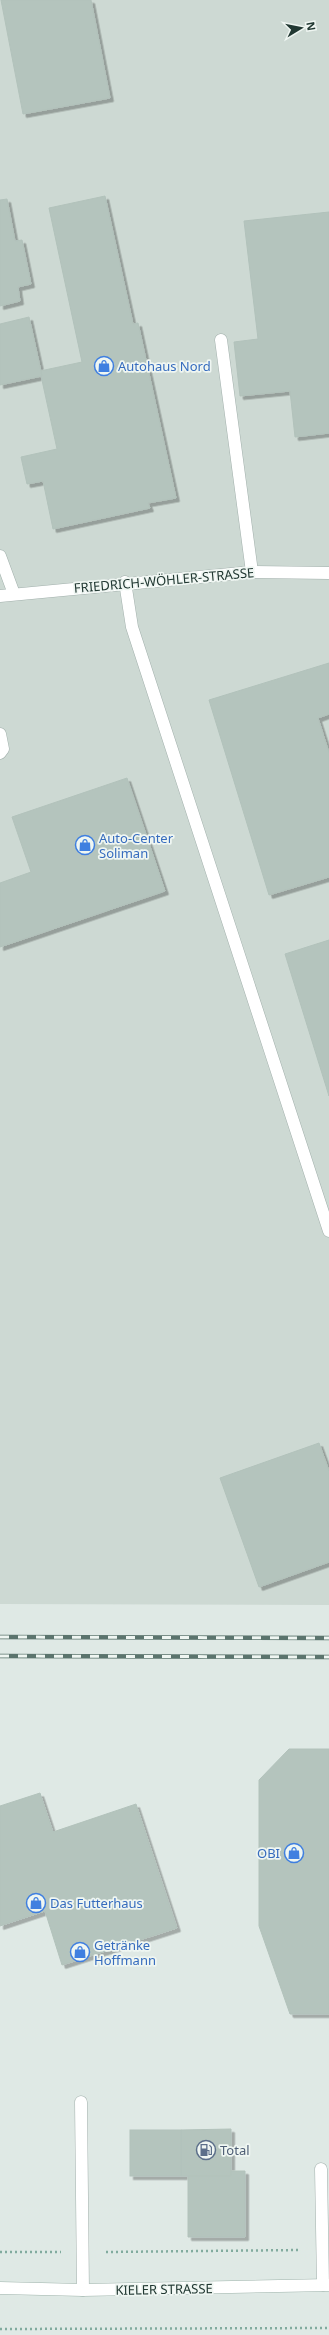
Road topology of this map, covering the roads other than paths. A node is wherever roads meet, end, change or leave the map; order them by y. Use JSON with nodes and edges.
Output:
{"nodes":[{"id":1,"x":221,"y":340,"type":"dead end"},
{"id":2,"x":0,"y":556,"type":"edge"},
{"id":3,"x":252,"y":572,"type":"junction"},
{"id":4,"x":329,"y":572,"type":"edge"},
{"id":5,"x":125,"y":582,"type":"junction"},
{"id":6,"x":14,"y":594,"type":"junction"},
{"id":7,"x":0,"y":596,"type":"edge"},
{"id":8,"x":0,"y":734,"type":"edge"},
{"id":9,"x":0,"y":753,"type":"edge"},
{"id":10,"x":329,"y":1231,"type":"edge"},
{"id":11,"x":81,"y":2102,"type":"dead end"},
{"id":12,"x":321,"y":2169,"type":"dead end"},
{"id":13,"x":326,"y":2285,"type":"edge"},
{"id":14,"x":0,"y":2288,"type":"edge"},
{"id":15,"x":83,"y":2290,"type":"junction"}],
"edges":[{"from":1,"to":3,"type":"street"},
{"from":2,"to":6,"type":"street"},
{"from":3,"to":4,"type":"street","name":"FRIEDRICH-WÖHLER-STRASSE"},
{"from":3,"to":5,"type":"street","name":"FRIEDRICH-WÖHLER-STRASSE"},
{"from":5,"to":6,"type":"street","name":"FRIEDRICH-WÖHLER-STRASSE"},
{"from":5,"to":10,"type":"street"},
{"from":6,"to":7,"type":"street","name":"FRIEDRICH-WÖHLER-STRASSE"},
{"from":8,"to":9,"type":"street"},
{"from":11,"to":15,"type":"street"},
{"from":12,"to":13,"type":"street"},
{"from":13,"to":15,"type":"street","name":"KIELER STRASSE"},
{"from":14,"to":15,"type":"street","name":"KIELER STRASSE"}]}
